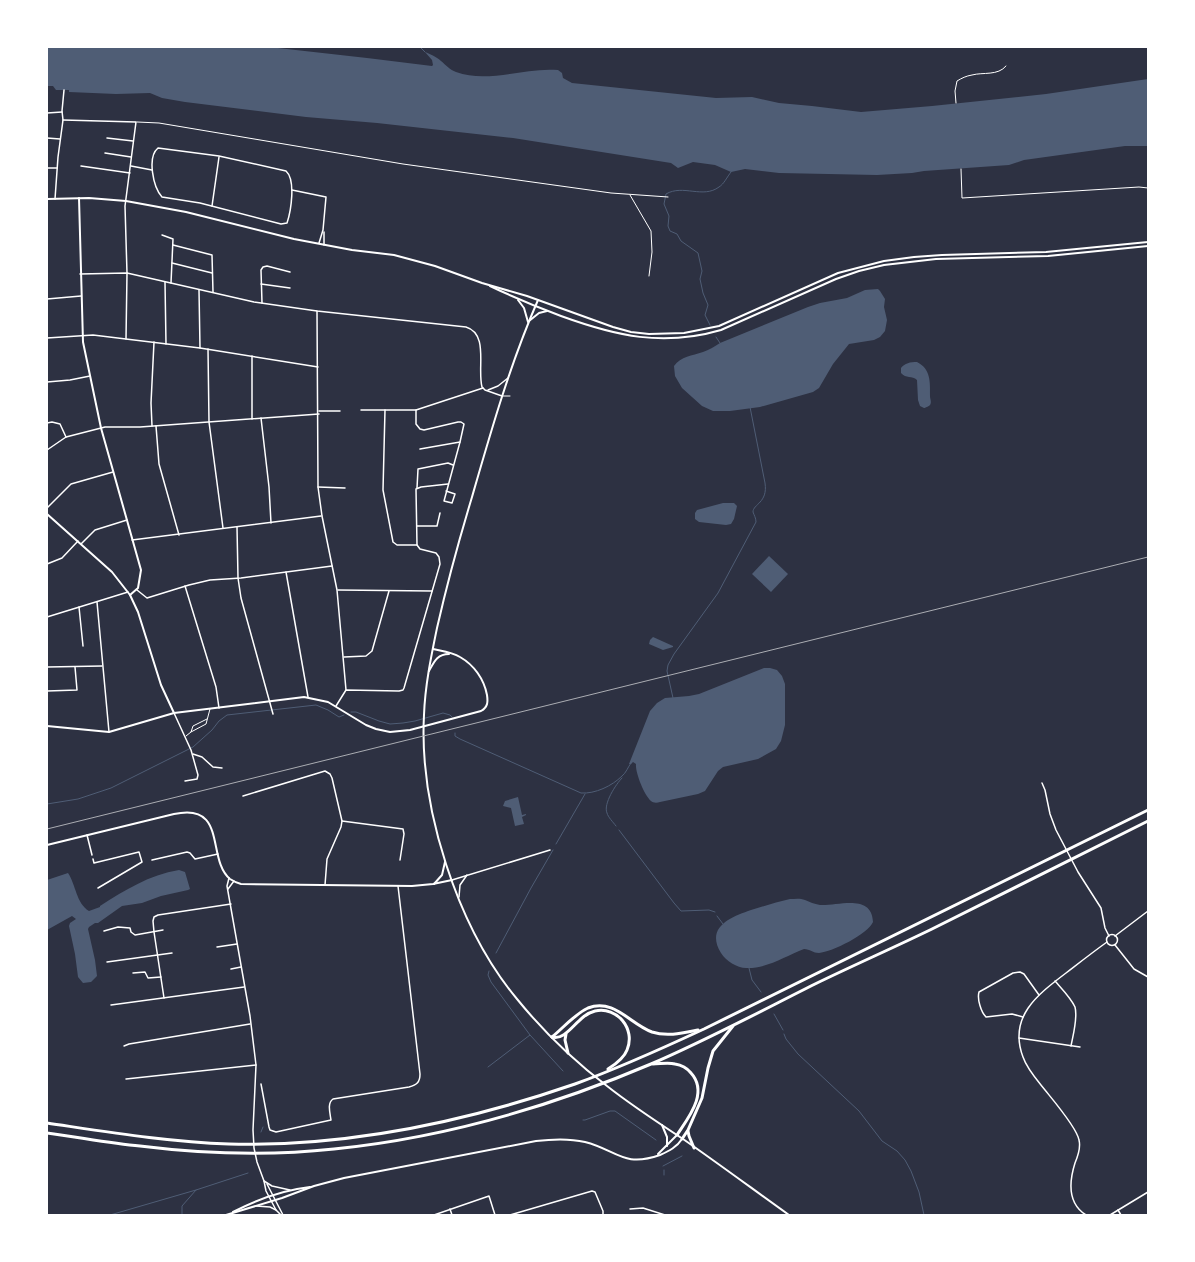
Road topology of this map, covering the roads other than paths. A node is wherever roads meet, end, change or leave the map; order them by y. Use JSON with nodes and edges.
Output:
{"nodes":[{"id":1,"x":1006,"y":66,"type":"dead end"},
{"id":2,"x":64,"y":90,"type":"dead end"},
{"id":3,"x":956,"y":103,"type":"dead end"},
{"id":4,"x":62,"y":112,"type":"junction"},
{"id":5,"x":47,"y":114,"type":"edge"},
{"id":6,"x":63,"y":120,"type":"junction"},
{"id":7,"x":136,"y":122,"type":"junction"},
{"id":8,"x":47,"y":138,"type":"edge"},
{"id":9,"x":107,"y":138,"type":"dead end"},
{"id":10,"x":60,"y":139,"type":"junction"},
{"id":11,"x":134,"y":141,"type":"junction"},
{"id":12,"x":105,"y":153,"type":"dead end"},
{"id":13,"x":219,"y":156,"type":"junction"},
{"id":14,"x":132,"y":157,"type":"junction"},
{"id":15,"x":81,"y":166,"type":"dead end"},
{"id":16,"x":131,"y":166,"type":"junction"},
{"id":17,"x":47,"y":168,"type":"edge"},
{"id":18,"x":57,"y":168,"type":"junction"},
{"id":19,"x":961,"y":169,"type":"dead end"},
{"id":20,"x":152,"y":170,"type":"junction"},
{"id":21,"x":130,"y":173,"type":"junction"},
{"id":22,"x":1148,"y":188,"type":"edge"},
{"id":23,"x":292,"y":190,"type":"junction"},
{"id":24,"x":630,"y":195,"type":"junction"},
{"id":25,"x":668,"y":197,"type":"dead end"},
{"id":26,"x":79,"y":198,"type":"junction"},
{"id":27,"x":47,"y":199,"type":"edge"},
{"id":28,"x":55,"y":199,"type":"junction"},
{"id":29,"x":126,"y":201,"type":"junction"},
{"id":30,"x":212,"y":206,"type":"junction"},
{"id":31,"x":323,"y":230,"type":"junction"},
{"id":32,"x":162,"y":235,"type":"dead end"},
{"id":33,"x":1148,"y":242,"type":"edge"},
{"id":34,"x":319,"y":244,"type":"junction"},
{"id":35,"x":173,"y":245,"type":"junction"},
{"id":36,"x":324,"y":245,"type":"junction"},
{"id":37,"x":1148,"y":246,"type":"edge"},
{"id":38,"x":172,"y":263,"type":"junction"},
{"id":39,"x":290,"y":272,"type":"dead end"},
{"id":40,"x":127,"y":273,"type":"junction"},
{"id":41,"x":212,"y":273,"type":"junction"},
{"id":42,"x":80,"y":274,"type":"junction"},
{"id":43,"x":649,"y":276,"type":"dead end"},
{"id":44,"x":165,"y":282,"type":"junction"},
{"id":45,"x":482,"y":282,"type":"junction"},
{"id":46,"x":171,"y":283,"type":"junction"},
{"id":47,"x":261,"y":284,"type":"junction"},
{"id":48,"x":290,"y":288,"type":"dead end"},
{"id":49,"x":199,"y":290,"type":"junction"},
{"id":50,"x":213,"y":293,"type":"junction"},
{"id":51,"x":81,"y":296,"type":"junction"},
{"id":52,"x":47,"y":299,"type":"edge"},
{"id":53,"x":517,"y":299,"type":"junction"},
{"id":54,"x":538,"y":300,"type":"junction"},
{"id":55,"x":262,"y":303,"type":"junction"},
{"id":56,"x":535,"y":306,"type":"junction"},
{"id":57,"x":317,"y":311,"type":"junction"},
{"id":58,"x":548,"y":311,"type":"junction"},
{"id":59,"x":528,"y":322,"type":"junction"},
{"id":60,"x":82,"y":335,"type":"junction"},
{"id":61,"x":47,"y":338,"type":"edge"},
{"id":62,"x":126,"y":339,"type":"junction"},
{"id":63,"x":154,"y":342,"type":"junction"},
{"id":64,"x":166,"y":344,"type":"junction"},
{"id":65,"x":200,"y":348,"type":"junction"},
{"id":66,"x":208,"y":349,"type":"junction"},
{"id":67,"x":253,"y":356,"type":"junction"},
{"id":68,"x":318,"y":367,"type":"junction"},
{"id":69,"x":90,"y":376,"type":"junction"},
{"id":70,"x":509,"y":376,"type":"junction"},
{"id":71,"x":47,"y":382,"type":"edge"},
{"id":72,"x":484,"y":389,"type":"junction"},
{"id":73,"x":502,"y":396,"type":"junction"},
{"id":74,"x":510,"y":396,"type":"dead end"},
{"id":75,"x":340,"y":410,"type":"dead end"},
{"id":76,"x":361,"y":410,"type":"dead end"},
{"id":77,"x":385,"y":410,"type":"junction"},
{"id":78,"x":416,"y":410,"type":"junction"},
{"id":79,"x":318,"y":411,"type":"junction"},
{"id":80,"x":319,"y":414,"type":"junction"},
{"id":81,"x":261,"y":418,"type":"junction"},
{"id":82,"x":252,"y":419,"type":"junction"},
{"id":83,"x":209,"y":422,"type":"junction"},
{"id":84,"x":47,"y":423,"type":"edge"},
{"id":85,"x":152,"y":426,"type":"junction"},
{"id":86,"x":156,"y":426,"type":"junction"},
{"id":87,"x":101,"y":428,"type":"junction"},
{"id":88,"x":66,"y":437,"type":"junction"},
{"id":89,"x":460,"y":442,"type":"junction"},
{"id":90,"x":48,"y":448,"type":"edge"},
{"id":91,"x":420,"y":449,"type":"dead end"},
{"id":92,"x":453,"y":465,"type":"junction"},
{"id":93,"x":114,"y":472,"type":"junction"},
{"id":94,"x":448,"y":484,"type":"junction"},
{"id":95,"x":318,"y":487,"type":"junction"},
{"id":96,"x":345,"y":488,"type":"dead end"},
{"id":97,"x":417,"y":488,"type":"junction"},
{"id":98,"x":446,"y":491,"type":"junction"},
{"id":99,"x":47,"y":508,"type":"edge"},
{"id":100,"x":440,"y":513,"type":"dead end"},
{"id":101,"x":47,"y":514,"type":"edge"},
{"id":102,"x":322,"y":516,"type":"junction"},
{"id":103,"x":127,"y":520,"type":"junction"},
{"id":104,"x":271,"y":523,"type":"junction"},
{"id":105,"x":417,"y":526,"type":"junction"},
{"id":106,"x":237,"y":527,"type":"junction"},
{"id":107,"x":223,"y":529,"type":"junction"},
{"id":108,"x":179,"y":535,"type":"junction"},
{"id":109,"x":132,"y":540,"type":"junction"},
{"id":110,"x":78,"y":541,"type":"junction"},
{"id":111,"x":81,"y":544,"type":"junction"},
{"id":112,"x":417,"y":545,"type":"junction"},
{"id":113,"x":47,"y":564,"type":"edge"},
{"id":114,"x":332,"y":566,"type":"junction"},
{"id":115,"x":286,"y":572,"type":"junction"},
{"id":116,"x":238,"y":578,"type":"junction"},
{"id":117,"x":185,"y":586,"type":"junction"},
{"id":118,"x":137,"y":590,"type":"junction"},
{"id":119,"x":337,"y":590,"type":"junction"},
{"id":120,"x":389,"y":591,"type":"junction"},
{"id":121,"x":432,"y":591,"type":"junction"},
{"id":122,"x":129,"y":594,"type":"junction"},
{"id":123,"x":97,"y":602,"type":"junction"},
{"id":124,"x":79,"y":607,"type":"junction"},
{"id":125,"x":47,"y":616,"type":"edge"},
{"id":126,"x":83,"y":646,"type":"dead end"},
{"id":127,"x":433,"y":649,"type":"junction"},
{"id":128,"x":452,"y":653,"type":"junction"},
{"id":129,"x":343,"y":657,"type":"junction"},
{"id":130,"x":102,"y":666,"type":"junction"},
{"id":131,"x":75,"y":667,"type":"junction"},
{"id":132,"x":47,"y":668,"type":"edge"},
{"id":133,"x":429,"y":671,"type":"junction"},
{"id":134,"x":346,"y":690,"type":"junction"},
{"id":135,"x":47,"y":691,"type":"edge"},
{"id":136,"x":308,"y":697,"type":"junction"},
{"id":137,"x":270,"y":701,"type":"junction"},
{"id":138,"x":336,"y":706,"type":"junction"},
{"id":139,"x":219,"y":708,"type":"junction"},
{"id":140,"x":210,"y":709,"type":"junction"},
{"id":141,"x":174,"y":714,"type":"junction"},
{"id":142,"x":273,"y":714,"type":"dead end"},
{"id":143,"x":208,"y":718,"type":"junction"},
{"id":144,"x":47,"y":726,"type":"edge"},
{"id":145,"x":109,"y":732,"type":"junction"},
{"id":146,"x":191,"y":732,"type":"junction"},
{"id":147,"x":185,"y":736,"type":"junction"},
{"id":148,"x":193,"y":754,"type":"junction"},
{"id":149,"x":222,"y":768,"type":"dead end"},
{"id":150,"x":185,"y":781,"type":"dead end"},
{"id":151,"x":1042,"y":783,"type":"dead end"},
{"id":152,"x":243,"y":796,"type":"dead end"},
{"id":153,"x":1148,"y":810,"type":"edge"},
{"id":154,"x":1148,"y":821,"type":"edge"},
{"id":155,"x":342,"y":822,"type":"junction"},
{"id":156,"x":86,"y":835,"type":"junction"},
{"id":157,"x":47,"y":845,"type":"edge"},
{"id":158,"x":550,"y":850,"type":"dead end"},
{"id":159,"x":218,"y":854,"type":"junction"},
{"id":160,"x":92,"y":855,"type":"dead end"},
{"id":161,"x":92,"y":858,"type":"dead end"},
{"id":162,"x":152,"y":860,"type":"dead end"},
{"id":163,"x":400,"y":860,"type":"dead end"},
{"id":164,"x":446,"y":861,"type":"junction"},
{"id":165,"x":467,"y":876,"type":"junction"},
{"id":166,"x":229,"y":878,"type":"junction"},
{"id":167,"x":452,"y":880,"type":"junction"},
{"id":168,"x":235,"y":881,"type":"junction"},
{"id":169,"x":433,"y":884,"type":"junction"},
{"id":170,"x":325,"y":885,"type":"junction"},
{"id":171,"x":398,"y":886,"type":"junction"},
{"id":172,"x":98,"y":888,"type":"dead end"},
{"id":173,"x":228,"y":890,"type":"junction"},
{"id":174,"x":459,"y":897,"type":"junction"},
{"id":175,"x":231,"y":904,"type":"junction"},
{"id":176,"x":1148,"y":911,"type":"edge"},
{"id":177,"x":163,"y":930,"type":"dead end"},
{"id":178,"x":104,"y":931,"type":"dead end"},
{"id":179,"x":154,"y":932,"type":"junction"},
{"id":180,"x":1109,"y":936,"type":"junction"},
{"id":181,"x":1115,"y":936,"type":"junction"},
{"id":182,"x":1107,"y":942,"type":"junction"},
{"id":183,"x":237,"y":944,"type":"junction"},
{"id":184,"x":1115,"y":945,"type":"junction"},
{"id":185,"x":217,"y":947,"type":"dead end"},
{"id":186,"x":172,"y":953,"type":"dead end"},
{"id":187,"x":157,"y":955,"type":"junction"},
{"id":188,"x":107,"y":962,"type":"dead end"},
{"id":189,"x":241,"y":967,"type":"junction"},
{"id":190,"x":231,"y":969,"type":"dead end"},
{"id":191,"x":133,"y":973,"type":"dead end"},
{"id":192,"x":161,"y":977,"type":"junction"},
{"id":193,"x":1148,"y":978,"type":"edge"},
{"id":194,"x":1055,"y":981,"type":"junction"},
{"id":195,"x":244,"y":987,"type":"junction"},
{"id":196,"x":1039,"y":994,"type":"junction"},
{"id":197,"x":164,"y":998,"type":"junction"},
{"id":198,"x":111,"y":1005,"type":"dead end"},
{"id":199,"x":1023,"y":1017,"type":"junction"},
{"id":200,"x":250,"y":1024,"type":"junction"},
{"id":201,"x":734,"y":1025,"type":"junction"},
{"id":202,"x":704,"y":1029,"type":"junction"},
{"id":203,"x":566,"y":1034,"type":"junction"},
{"id":204,"x":552,"y":1037,"type":"junction"},
{"id":205,"x":1019,"y":1038,"type":"junction"},
{"id":206,"x":124,"y":1046,"type":"dead end"},
{"id":207,"x":1071,"y":1046,"type":"junction"},
{"id":208,"x":1080,"y":1047,"type":"dead end"},
{"id":209,"x":568,"y":1053,"type":"junction"},
{"id":210,"x":651,"y":1064,"type":"junction"},
{"id":211,"x":256,"y":1065,"type":"junction"},
{"id":212,"x":601,"y":1074,"type":"junction"},
{"id":213,"x":126,"y":1080,"type":"dead end"},
{"id":214,"x":261,"y":1084,"type":"dead end"},
{"id":215,"x":47,"y":1123,"type":"edge"},
{"id":216,"x":661,"y":1124,"type":"junction"},
{"id":217,"x":688,"y":1130,"type":"junction"},
{"id":218,"x":47,"y":1133,"type":"edge"},
{"id":219,"x":677,"y":1135,"type":"junction"},
{"id":220,"x":682,"y":1139,"type":"junction"},
{"id":221,"x":667,"y":1147,"type":"junction"},
{"id":222,"x":694,"y":1148,"type":"junction"},
{"id":223,"x":657,"y":1156,"type":"junction"},
{"id":224,"x":264,"y":1181,"type":"junction"},
{"id":225,"x":267,"y":1184,"type":"junction"},
{"id":226,"x":314,"y":1186,"type":"junction"},
{"id":227,"x":291,"y":1190,"type":"junction"},
{"id":228,"x":1148,"y":1192,"type":"edge"},
{"id":229,"x":273,"y":1196,"type":"junction"},
{"id":230,"x":268,"y":1197,"type":"junction"},
{"id":231,"x":276,"y":1200,"type":"junction"},
{"id":232,"x":271,"y":1201,"type":"junction"},
{"id":233,"x":254,"y":1206,"type":"junction"},
{"id":234,"x":450,"y":1209,"type":"junction"},
{"id":235,"x":630,"y":1209,"type":"dead end"},
{"id":236,"x":276,"y":1210,"type":"junction"},
{"id":237,"x":1118,"y":1210,"type":"junction"},
{"id":238,"x":226,"y":1215,"type":"edge"},
{"id":239,"x":282,"y":1215,"type":"edge"},
{"id":240,"x":434,"y":1215,"type":"edge"},
{"id":241,"x":452,"y":1215,"type":"edge"},
{"id":242,"x":495,"y":1215,"type":"edge"},
{"id":243,"x":510,"y":1215,"type":"edge"},
{"id":244,"x":603,"y":1215,"type":"edge"},
{"id":245,"x":666,"y":1215,"type":"edge"},
{"id":246,"x":790,"y":1215,"type":"edge"},
{"id":247,"x":1086,"y":1215,"type":"edge"},
{"id":248,"x":1110,"y":1215,"type":"edge"},
{"id":249,"x":1121,"y":1215,"type":"edge"}],
"edges":[{"from":1,"to":3,"type":"lane"},
{"from":2,"to":4,"type":"street"},
{"from":4,"to":5,"type":"street"},
{"from":4,"to":6,"type":"street"},
{"from":6,"to":7,"type":"street"},
{"from":6,"to":10,"type":"street"},
{"from":7,"to":11,"type":"street"},
{"from":7,"to":24,"type":"lane"},
{"from":8,"to":10,"type":"street"},
{"from":9,"to":11,"type":"street"},
{"from":10,"to":18,"type":"street"},
{"from":11,"to":14,"type":"street"},
{"from":12,"to":14,"type":"street"},
{"from":13,"to":20,"type":"street"},
{"from":13,"to":23,"type":"street"},
{"from":13,"to":30,"type":"street"},
{"from":14,"to":16,"type":"street"},
{"from":15,"to":21,"type":"street"},
{"from":16,"to":20,"type":"street"},
{"from":16,"to":21,"type":"street"},
{"from":17,"to":18,"type":"street"},
{"from":18,"to":28,"type":"street"},
{"from":19,"to":22,"type":"lane"},
{"from":20,"to":30,"type":"street"},
{"from":21,"to":29,"type":"street"},
{"from":23,"to":30,"type":"street"},
{"from":23,"to":31,"type":"street"},
{"from":24,"to":25,"type":"lane"},
{"from":24,"to":43,"type":"lane"},
{"from":26,"to":28,"type":"main road"},
{"from":26,"to":29,"type":"main road"},
{"from":26,"to":42,"type":"main road"},
{"from":27,"to":28,"type":"main road"},
{"from":29,"to":34,"type":"main road"},
{"from":29,"to":40,"type":"street"},
{"from":31,"to":34,"type":"street"},
{"from":31,"to":36,"type":"street"},
{"from":32,"to":35,"type":"street"},
{"from":33,"to":54,"type":"main road"},
{"from":34,"to":36,"type":"main road"},
{"from":35,"to":38,"type":"street"},
{"from":35,"to":41,"type":"street"},
{"from":36,"to":45,"type":"main road"},
{"from":37,"to":58,"type":"main road"},
{"from":38,"to":41,"type":"street"},
{"from":38,"to":46,"type":"street"},
{"from":39,"to":47,"type":"street"},
{"from":40,"to":42,"type":"street"},
{"from":40,"to":44,"type":"street"},
{"from":40,"to":62,"type":"street"},
{"from":41,"to":50,"type":"street"},
{"from":42,"to":51,"type":"main road"},
{"from":44,"to":46,"type":"street"},
{"from":44,"to":64,"type":"street"},
{"from":45,"to":53,"type":"main road"},
{"from":45,"to":54,"type":"main road"},
{"from":46,"to":49,"type":"street"},
{"from":47,"to":48,"type":"street"},
{"from":47,"to":55,"type":"street"},
{"from":49,"to":50,"type":"street"},
{"from":49,"to":65,"type":"street"},
{"from":50,"to":55,"type":"street"},
{"from":51,"to":52,"type":"street"},
{"from":51,"to":60,"type":"main road"},
{"from":53,"to":56,"type":"main road"},
{"from":53,"to":59,"type":"main road"},
{"from":54,"to":56,"type":"main road"},
{"from":55,"to":57,"type":"street"},
{"from":56,"to":58,"type":"main road"},
{"from":56,"to":59,"type":"main road"},
{"from":57,"to":68,"type":"street"},
{"from":57,"to":72,"type":"street"},
{"from":58,"to":59,"type":"main road"},
{"from":59,"to":70,"type":"main road"},
{"from":60,"to":61,"type":"street"},
{"from":60,"to":62,"type":"street"},
{"from":60,"to":69,"type":"main road"},
{"from":62,"to":63,"type":"street"},
{"from":63,"to":64,"type":"street"},
{"from":63,"to":85,"type":"street"},
{"from":64,"to":65,"type":"street"},
{"from":65,"to":66,"type":"street"},
{"from":66,"to":67,"type":"street"},
{"from":66,"to":83,"type":"street"},
{"from":67,"to":68,"type":"street"},
{"from":67,"to":82,"type":"street"},
{"from":68,"to":79,"type":"street"},
{"from":69,"to":71,"type":"street"},
{"from":69,"to":87,"type":"main road"},
{"from":70,"to":72,"type":"street"},
{"from":70,"to":73,"type":"main road"},
{"from":72,"to":73,"type":"street"},
{"from":72,"to":78,"type":"street"},
{"from":73,"to":74,"type":"lane"},
{"from":73,"to":127,"type":"main road"},
{"from":75,"to":79,"type":"street"},
{"from":76,"to":77,"type":"street"},
{"from":77,"to":78,"type":"street"},
{"from":77,"to":112,"type":"street"},
{"from":78,"to":89,"type":"street"},
{"from":79,"to":80,"type":"street"},
{"from":80,"to":81,"type":"street"},
{"from":80,"to":95,"type":"street"},
{"from":81,"to":82,"type":"street"},
{"from":81,"to":104,"type":"street"},
{"from":82,"to":83,"type":"street"},
{"from":83,"to":86,"type":"street"},
{"from":83,"to":107,"type":"street"},
{"from":84,"to":88,"type":"street"},
{"from":85,"to":86,"type":"street"},
{"from":85,"to":87,"type":"street"},
{"from":86,"to":108,"type":"street"},
{"from":87,"to":88,"type":"street"},
{"from":87,"to":93,"type":"main road"},
{"from":88,"to":90,"type":"street"},
{"from":89,"to":91,"type":"street"},
{"from":89,"to":92,"type":"street"},
{"from":92,"to":94,"type":"street"},
{"from":92,"to":97,"type":"street"},
{"from":93,"to":99,"type":"street"},
{"from":93,"to":103,"type":"main road"},
{"from":94,"to":97,"type":"street"},
{"from":94,"to":98,"type":"street"},
{"from":95,"to":96,"type":"street"},
{"from":95,"to":102,"type":"street"},
{"from":97,"to":105,"type":"street"},
{"from":98,"to":98,"type":"street"},
{"from":100,"to":105,"type":"street"},
{"from":101,"to":110,"type":"main road"},
{"from":102,"to":104,"type":"street"},
{"from":102,"to":114,"type":"street"},
{"from":103,"to":109,"type":"main road"},
{"from":103,"to":111,"type":"street"},
{"from":104,"to":106,"type":"street"},
{"from":105,"to":112,"type":"street"},
{"from":106,"to":107,"type":"street"},
{"from":106,"to":116,"type":"street"},
{"from":107,"to":108,"type":"street"},
{"from":108,"to":109,"type":"street"},
{"from":109,"to":118,"type":"main road"},
{"from":110,"to":111,"type":"main road"},
{"from":110,"to":113,"type":"street"},
{"from":111,"to":122,"type":"main road"},
{"from":112,"to":121,"type":"street"},
{"from":114,"to":115,"type":"street"},
{"from":114,"to":119,"type":"street"},
{"from":115,"to":116,"type":"street"},
{"from":115,"to":136,"type":"street"},
{"from":116,"to":117,"type":"street"},
{"from":116,"to":137,"type":"street"},
{"from":117,"to":118,"type":"street"},
{"from":117,"to":139,"type":"street"},
{"from":118,"to":122,"type":"main road"},
{"from":119,"to":120,"type":"street"},
{"from":119,"to":129,"type":"street"},
{"from":120,"to":121,"type":"street"},
{"from":120,"to":129,"type":"street"},
{"from":121,"to":134,"type":"street"},
{"from":122,"to":123,"type":"street"},
{"from":122,"to":141,"type":"main road"},
{"from":123,"to":124,"type":"street"},
{"from":123,"to":130,"type":"street"},
{"from":124,"to":125,"type":"street"},
{"from":124,"to":126,"type":"street"},
{"from":127,"to":128,"type":"main road"},
{"from":127,"to":133,"type":"main road"},
{"from":128,"to":133,"type":"main road"},
{"from":128,"to":138,"type":"main road"},
{"from":129,"to":134,"type":"street"},
{"from":130,"to":131,"type":"street"},
{"from":130,"to":145,"type":"street"},
{"from":131,"to":132,"type":"street"},
{"from":131,"to":135,"type":"street"},
{"from":133,"to":164,"type":"main road"},
{"from":134,"to":138,"type":"street"},
{"from":136,"to":137,"type":"main road"},
{"from":136,"to":138,"type":"main road"},
{"from":137,"to":139,"type":"main road"},
{"from":137,"to":142,"type":"street"},
{"from":139,"to":140,"type":"main road"},
{"from":140,"to":141,"type":"main road"},
{"from":140,"to":143,"type":"lane"},
{"from":141,"to":145,"type":"main road"},
{"from":141,"to":147,"type":"street"},
{"from":143,"to":146,"type":"lane"},
{"from":143,"to":146,"type":"lane"},
{"from":144,"to":145,"type":"main road"},
{"from":146,"to":147,"type":"lane"},
{"from":147,"to":148,"type":"street"},
{"from":148,"to":149,"type":"street"},
{"from":148,"to":150,"type":"street"},
{"from":151,"to":180,"type":"street"},
{"from":152,"to":155,"type":"street"},
{"from":153,"to":202,"type":"highway"},
{"from":154,"to":201,"type":"highway"},
{"from":155,"to":163,"type":"street"},
{"from":155,"to":170,"type":"street"},
{"from":156,"to":157,"type":"main road"},
{"from":156,"to":159,"type":"main road"},
{"from":156,"to":160,"type":"street"},
{"from":158,"to":165,"type":"street"},
{"from":159,"to":162,"type":"street"},
{"from":159,"to":166,"type":"main road"},
{"from":161,"to":172,"type":"street"},
{"from":164,"to":167,"type":"main road"},
{"from":164,"to":169,"type":"main road"},
{"from":165,"to":167,"type":"street"},
{"from":165,"to":174,"type":"street"},
{"from":166,"to":168,"type":"main road"},
{"from":166,"to":173,"type":"street"},
{"from":167,"to":169,"type":"main road"},
{"from":167,"to":174,"type":"main road"},
{"from":168,"to":170,"type":"main road"},
{"from":168,"to":173,"type":"street"},
{"from":169,"to":171,"type":"main road"},
{"from":170,"to":171,"type":"main road"},
{"from":171,"to":214,"type":"street"},
{"from":173,"to":175,"type":"street"},
{"from":174,"to":204,"type":"main road"},
{"from":175,"to":179,"type":"street"},
{"from":175,"to":183,"type":"street"},
{"from":176,"to":181,"type":"street"},
{"from":177,"to":179,"type":"street"},
{"from":178,"to":179,"type":"street"},
{"from":179,"to":187,"type":"street"},
{"from":180,"to":181,"type":"street"},
{"from":180,"to":182,"type":"street"},
{"from":181,"to":184,"type":"street"},
{"from":182,"to":184,"type":"street"},
{"from":182,"to":194,"type":"street"},
{"from":183,"to":185,"type":"street"},
{"from":183,"to":189,"type":"street"},
{"from":184,"to":193,"type":"street"},
{"from":186,"to":187,"type":"street"},
{"from":187,"to":188,"type":"street"},
{"from":187,"to":192,"type":"street"},
{"from":189,"to":190,"type":"street"},
{"from":189,"to":195,"type":"street"},
{"from":191,"to":192,"type":"street"},
{"from":192,"to":197,"type":"street"},
{"from":194,"to":196,"type":"street"},
{"from":194,"to":207,"type":"street"},
{"from":195,"to":197,"type":"street"},
{"from":195,"to":200,"type":"street"},
{"from":196,"to":199,"type":"street"},
{"from":196,"to":199,"type":"street"},
{"from":197,"to":198,"type":"street"},
{"from":199,"to":205,"type":"street"},
{"from":200,"to":206,"type":"street"},
{"from":200,"to":211,"type":"street"},
{"from":201,"to":210,"type":"highway"},
{"from":201,"to":217,"type":"highway"},
{"from":202,"to":204,"type":"highway"},
{"from":202,"to":212,"type":"highway"},
{"from":203,"to":204,"type":"highway"},
{"from":203,"to":209,"type":"highway"},
{"from":203,"to":212,"type":"highway"},
{"from":204,"to":209,"type":"main road"},
{"from":205,"to":207,"type":"street"},
{"from":205,"to":247,"type":"street"},
{"from":207,"to":208,"type":"street"},
{"from":209,"to":216,"type":"main road"},
{"from":210,"to":218,"type":"highway"},
{"from":210,"to":219,"type":"highway"},
{"from":211,"to":213,"type":"street"},
{"from":211,"to":224,"type":"street"},
{"from":212,"to":215,"type":"highway"},
{"from":216,"to":219,"type":"main road"},
{"from":216,"to":221,"type":"main road"},
{"from":217,"to":220,"type":"highway"},
{"from":217,"to":222,"type":"highway"},
{"from":219,"to":220,"type":"main road"},
{"from":219,"to":221,"type":"main road"},
{"from":220,"to":222,"type":"main road"},
{"from":220,"to":223,"type":"main road"},
{"from":221,"to":223,"type":"main road"},
{"from":222,"to":246,"type":"main road"},
{"from":223,"to":226,"type":"main road"},
{"from":224,"to":225,"type":"street"},
{"from":224,"to":230,"type":"street"},
{"from":225,"to":227,"type":"street"},
{"from":225,"to":229,"type":"street"},
{"from":226,"to":227,"type":"main road"},
{"from":226,"to":231,"type":"main road"},
{"from":227,"to":229,"type":"main road"},
{"from":228,"to":237,"type":"street"},
{"from":229,"to":230,"type":"main road"},
{"from":229,"to":231,"type":"street"},
{"from":230,"to":232,"type":"street"},
{"from":230,"to":238,"type":"main road"},
{"from":231,"to":232,"type":"main road"},
{"from":231,"to":239,"type":"street"},
{"from":232,"to":233,"type":"main road"},
{"from":232,"to":236,"type":"street"},
{"from":233,"to":236,"type":"street"},
{"from":233,"to":238,"type":"main road"},
{"from":234,"to":240,"type":"street"},
{"from":234,"to":241,"type":"street"},
{"from":234,"to":242,"type":"street"},
{"from":235,"to":245,"type":"street"},
{"from":236,"to":239,"type":"street"},
{"from":237,"to":248,"type":"street"},
{"from":237,"to":249,"type":"street"},
{"from":243,"to":244,"type":"street"}]}
